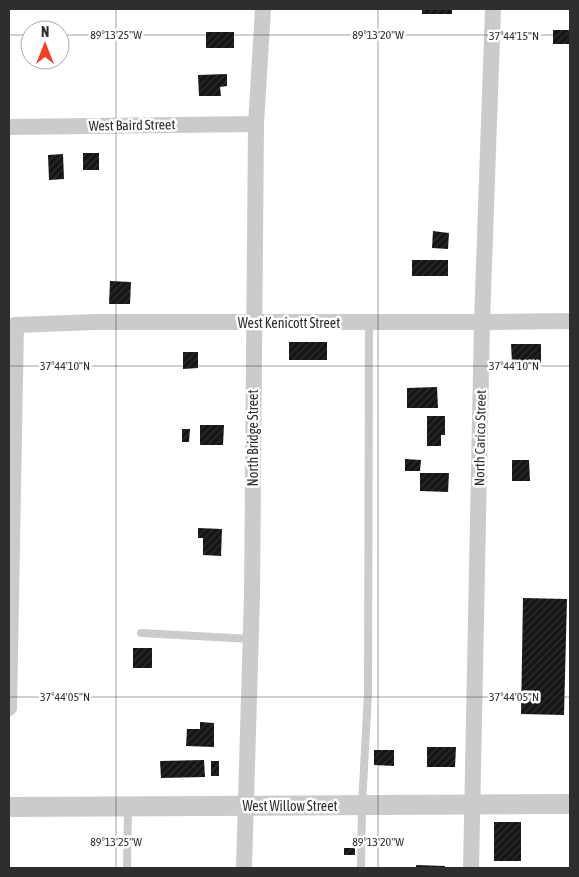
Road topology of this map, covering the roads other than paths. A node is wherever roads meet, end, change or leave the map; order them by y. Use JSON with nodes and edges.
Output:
{"nodes":[{"id":1,"x":263,"y":9,"type":"edge"},
{"id":2,"x":493,"y":9,"type":"edge"},
{"id":3,"x":256,"y":124,"type":"junction"},
{"id":4,"x":9,"y":127,"type":"edge"},
{"id":5,"x":570,"y":321,"type":"edge"},
{"id":6,"x":482,"y":322,"type":"junction"},
{"id":7,"x":254,"y":323,"type":"junction"},
{"id":8,"x":369,"y":323,"type":"junction"},
{"id":9,"x":12,"y":326,"type":"edge"},
{"id":10,"x":141,"y":633,"type":"dead end"},
{"id":11,"x":251,"y":639,"type":"junction"},
{"id":12,"x":9,"y":708,"type":"edge"},
{"id":13,"x":570,"y":804,"type":"edge"},
{"id":14,"x":473,"y":805,"type":"junction"},
{"id":15,"x":128,"y":806,"type":"junction"},
{"id":16,"x":245,"y":806,"type":"junction"},
{"id":17,"x":362,"y":806,"type":"junction"},
{"id":18,"x":9,"y":807,"type":"edge"},
{"id":19,"x":127,"y":868,"type":"edge"},
{"id":20,"x":244,"y":868,"type":"edge"},
{"id":21,"x":361,"y":868,"type":"edge"},
{"id":22,"x":471,"y":868,"type":"edge"}],
"edges":[{"from":1,"to":3,"type":"street","name":"North Bridge Street"},
{"from":2,"to":6,"type":"street","name":"North Carico Street"},
{"from":3,"to":4,"type":"street","name":"West Baird Street"},
{"from":3,"to":7,"type":"street","name":"North Bridge Street"},
{"from":5,"to":6,"type":"street","name":"West Kenicott Street"},
{"from":6,"to":8,"type":"street","name":"West Kenicott Street"},
{"from":6,"to":14,"type":"street","name":"North Carico Street"},
{"from":7,"to":8,"type":"street","name":"West Kenicott Street"},
{"from":7,"to":9,"type":"street","name":"West Kenicott Street"},
{"from":7,"to":11,"type":"street","name":"North Bridge Street"},
{"from":8,"to":17,"type":"lane"},
{"from":9,"to":12,"type":"street"},
{"from":10,"to":11,"type":"lane"},
{"from":11,"to":16,"type":"street","name":"North Bridge Street"},
{"from":13,"to":14,"type":"street","name":"West Willow Street"},
{"from":14,"to":17,"type":"street","name":"West Willow Street"},
{"from":14,"to":22,"type":"street","name":"North Carico Street"},
{"from":15,"to":16,"type":"street","name":"West Willow Street"},
{"from":15,"to":18,"type":"street","name":"West Willow Street"},
{"from":15,"to":19,"type":"lane"},
{"from":16,"to":17,"type":"street","name":"West Willow Street"},
{"from":16,"to":20,"type":"street","name":"North Bridge Street"},
{"from":17,"to":21,"type":"lane"}]}
